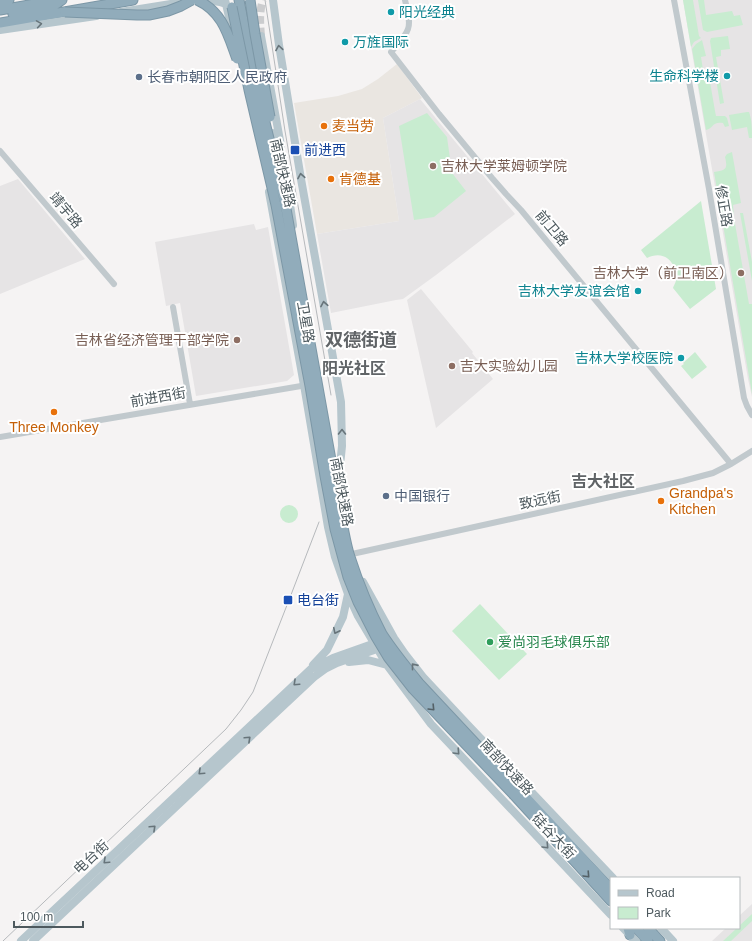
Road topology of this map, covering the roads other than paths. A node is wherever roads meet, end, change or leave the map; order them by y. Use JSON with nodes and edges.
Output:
{"nodes":[{"id":1,"x":9,"y":0,"type":"edge"},
{"id":2,"x":59,"y":0,"type":"edge"},
{"id":3,"x":62,"y":0,"type":"edge"},
{"id":4,"x":133,"y":0,"type":"edge"},
{"id":5,"x":192,"y":0,"type":"edge"},
{"id":6,"x":197,"y":0,"type":"edge"},
{"id":7,"x":238,"y":0,"type":"edge"},
{"id":8,"x":242,"y":0,"type":"edge"},
{"id":9,"x":250,"y":0,"type":"edge"},
{"id":10,"x":273,"y":0,"type":"edge"},
{"id":11,"x":279,"y":0,"type":"edge"},
{"id":12,"x":405,"y":0,"type":"edge"},
{"id":13,"x":674,"y":0,"type":"edge"},
{"id":14,"x":227,"y":1,"type":"edge"},
{"id":15,"x":0,"y":2,"type":"edge"},
{"id":16,"x":0,"y":10,"type":"edge"},
{"id":17,"x":65,"y":12,"type":"junction"},
{"id":18,"x":0,"y":17,"type":"edge"},
{"id":19,"x":276,"y":21,"type":"junction"},
{"id":20,"x":0,"y":23,"type":"edge"},
{"id":21,"x":0,"y":30,"type":"edge"},
{"id":22,"x":261,"y":36,"type":"tunnel mouth"},
{"id":23,"x":249,"y":90,"type":"junction"},
{"id":24,"x":0,"y":151,"type":"edge"},
{"id":25,"x":285,"y":203,"type":"junction"},
{"id":26,"x":299,"y":261,"type":"junction"},
{"id":27,"x":114,"y":284,"type":"dead end"},
{"id":28,"x":173,"y":307,"type":"dead end"},
{"id":29,"x":320,"y":382,"type":"junction"},
{"id":30,"x":304,"y":385,"type":"junction"},
{"id":31,"x":190,"y":404,"type":"junction"},
{"id":32,"x":752,"y":415,"type":"edge"},
{"id":33,"x":0,"y":437,"type":"edge"},
{"id":34,"x":752,"y":452,"type":"edge"},
{"id":35,"x":731,"y":464,"type":"junction"},
{"id":36,"x":338,"y":485,"type":"junction"},
{"id":37,"x":352,"y":554,"type":"junction"},
{"id":38,"x":348,"y":594,"type":"junction"},
{"id":39,"x":394,"y":638,"type":"junction"},
{"id":40,"x":376,"y":646,"type":"junction"},
{"id":41,"x":387,"y":665,"type":"junction"},
{"id":42,"x":311,"y":669,"type":"junction"},
{"id":43,"x":325,"y":669,"type":"junction"},
{"id":44,"x":517,"y":793,"type":"junction"},
{"id":45,"x":612,"y":877,"type":"edge"},
{"id":46,"x":610,"y":888,"type":"edge"},
{"id":47,"x":610,"y":899,"type":"edge"},
{"id":48,"x":610,"y":914,"type":"edge"},
{"id":49,"x":649,"y":929,"type":"edge"},
{"id":50,"x":662,"y":929,"type":"edge"},
{"id":51,"x":633,"y":933,"type":"edge"},
{"id":52,"x":21,"y":941,"type":"edge"},
{"id":53,"x":33,"y":941,"type":"edge"},
{"id":54,"x":648,"y":941,"type":"edge"},
{"id":55,"x":660,"y":941,"type":"edge"},
{"id":56,"x":673,"y":941,"type":"edge"}],
"edges":[{"from":1,"to":15,"type":"highway"},
{"from":2,"to":16,"type":"highway"},
{"from":3,"to":18,"type":"highway"},
{"from":4,"to":17,"type":"highway","bridge":true},
{"from":5,"to":14,"type":"main road"},
{"from":5,"to":17,"type":"highway","bridge":true},
{"from":21,"to":5,"type":"main road","one_way":true},
{"from":6,"to":23,"type":"highway","bridge":true},
{"from":7,"to":25,"type":"highway","name":"南部快速路","bridge":true},
{"from":8,"to":26,"type":"main road","name":"卫星路"},
{"from":9,"to":25,"type":"highway","bridge":true},
{"from":10,"to":19,"type":"main road","name":"卫星路"},
{"from":11,"to":19,"type":"main road"},
{"from":12,"to":35,"type":"street","name":"前卫路"},
{"from":13,"to":32,"type":"street","name":"修正路"},
{"from":14,"to":23,"type":"highway","name":"南部快速路","bridge":true},
{"from":14,"to":30,"type":"main road","name":"卫星路"},
{"from":17,"to":20,"type":"highway"},
{"from":36,"to":19,"type":"main road","name":"卫星路","one_way":true},
{"from":22,"to":26,"type":"main road"},
{"from":23,"to":44,"type":"highway","name":"南部快速路","one_way":true,"bridge":true},
{"from":24,"to":27,"type":"street","name":"靖宇路"},
{"from":25,"to":44,"type":"highway","name":"南部快速路","bridge":true},
{"from":26,"to":29,"type":"main road","name":"卫星路"},
{"from":28,"to":31,"type":"street"},
{"from":29,"to":30,"type":"street","name":"前进西街"},
{"from":29,"to":36,"type":"main road","name":"卫星路"},
{"from":30,"to":31,"type":"street","name":"前进西街"},
{"from":30,"to":38,"type":"main road","name":"卫星路"},
{"from":31,"to":33,"type":"street","name":"前进西街"},
{"from":34,"to":35,"type":"street","name":"致远街"},
{"from":35,"to":37,"type":"street","name":"致远街"},
{"from":36,"to":37,"type":"main road","name":"卫星路"},
{"from":37,"to":39,"type":"main road","name":"卫星路"},
{"from":38,"to":40,"type":"main road","name":"卫星路"},
{"from":38,"to":42,"type":"main road","one_way":true},
{"from":39,"to":40,"type":"main road","name":"电台街"},
{"from":45,"to":39,"type":"main road","name":"硅谷大街","one_way":true},
{"from":40,"to":41,"type":"main road","name":"硅谷大街"},
{"from":40,"to":42,"type":"main road","name":"电台街"},
{"from":40,"to":43,"type":"main road","name":"电台街"},
{"from":41,"to":43,"type":"main road"},
{"from":41,"to":48,"type":"main road","name":"硅谷大街","one_way":true},
{"from":42,"to":52,"type":"main road","name":"电台街","one_way":true},
{"from":53,"to":43,"type":"main road","name":"电台街","one_way":true},
{"from":44,"to":46,"type":"highway","name":"南部快速路"},
{"from":44,"to":47,"type":"highway","name":"南部快速路","one_way":true},
{"from":49,"to":55,"type":"highway"},
{"from":50,"to":56,"type":"main road"},
{"from":51,"to":54,"type":"highway"}]}
